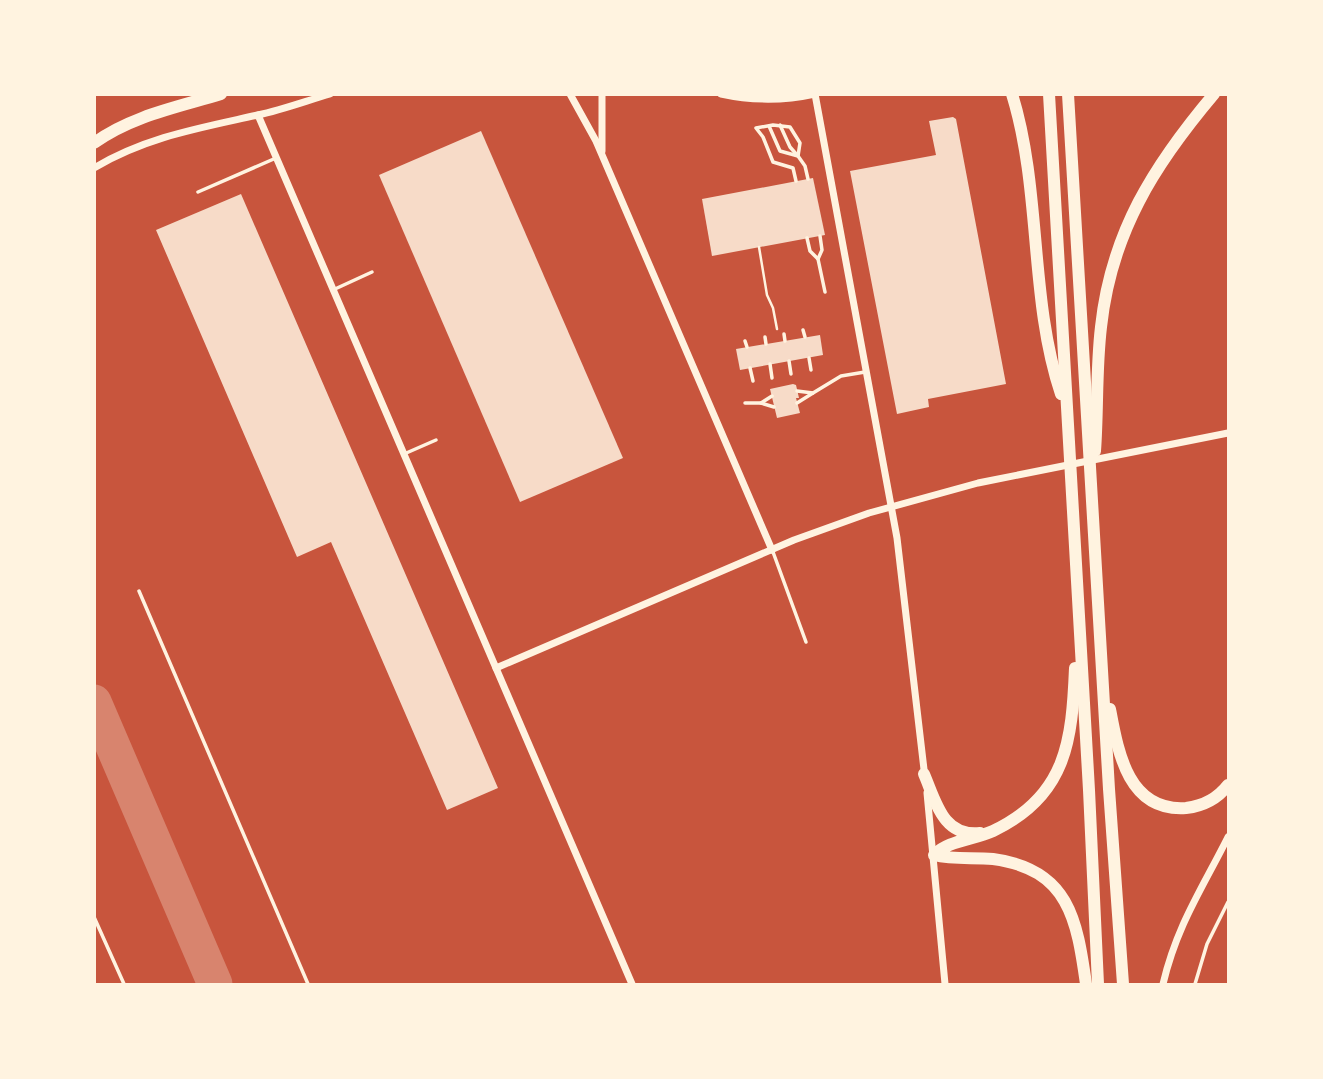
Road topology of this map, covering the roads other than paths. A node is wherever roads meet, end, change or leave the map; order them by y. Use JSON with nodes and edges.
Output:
{"nodes":[{"id":1,"x":221,"y":94,"type":"edge"},
{"id":2,"x":330,"y":94,"type":"edge"},
{"id":3,"x":570,"y":94,"type":"edge"},
{"id":4,"x":602,"y":94,"type":"edge"},
{"id":5,"x":721,"y":94,"type":"edge"},
{"id":6,"x":815,"y":94,"type":"edge"},
{"id":7,"x":1012,"y":94,"type":"edge"},
{"id":8,"x":1049,"y":94,"type":"edge"},
{"id":9,"x":1068,"y":94,"type":"edge"},
{"id":10,"x":1214,"y":94,"type":"edge"},
{"id":11,"x":258,"y":115,"type":"junction"},
{"id":12,"x":780,"y":125,"type":"junction"},
{"id":13,"x":769,"y":126,"type":"junction"},
{"id":14,"x":94,"y":143,"type":"edge"},
{"id":15,"x":602,"y":156,"type":"junction"},
{"id":16,"x":798,"y":156,"type":"junction"},
{"id":17,"x":276,"y":158,"type":"junction"},
{"id":18,"x":94,"y":168,"type":"edge"},
{"id":19,"x":808,"y":179,"type":"dead end"},
{"id":20,"x":796,"y":181,"type":"dead end"},
{"id":21,"x":198,"y":192,"type":"dead end"},
{"id":22,"x":820,"y":236,"type":"dead end"},
{"id":23,"x":807,"y":238,"type":"dead end"},
{"id":24,"x":818,"y":259,"type":"junction"},
{"id":25,"x":372,"y":272,"type":"dead end"},
{"id":26,"x":333,"y":289,"type":"junction"},
{"id":27,"x":825,"y":292,"type":"dead end"},
{"id":28,"x":803,"y":330,"type":"dead end"},
{"id":29,"x":784,"y":334,"type":"dead end"},
{"id":30,"x":765,"y":337,"type":"dead end"},
{"id":31,"x":805,"y":337,"type":"dead end"},
{"id":32,"x":745,"y":341,"type":"dead end"},
{"id":33,"x":785,"y":341,"type":"dead end"},
{"id":34,"x":766,"y":344,"type":"dead end"},
{"id":35,"x":747,"y":348,"type":"dead end"},
{"id":36,"x":808,"y":358,"type":"dead end"},
{"id":37,"x":789,"y":361,"type":"dead end"},
{"id":38,"x":769,"y":364,"type":"dead end"},
{"id":39,"x":750,"y":368,"type":"dead end"},
{"id":40,"x":811,"y":370,"type":"dead end"},
{"id":41,"x":867,"y":371,"type":"junction"},
{"id":42,"x":791,"y":374,"type":"dead end"},
{"id":43,"x":772,"y":378,"type":"dead end"},
{"id":44,"x":753,"y":381,"type":"dead end"},
{"id":45,"x":797,"y":391,"type":"dead end"},
{"id":46,"x":813,"y":393,"type":"junction"},
{"id":47,"x":772,"y":396,"type":"dead end"},
{"id":48,"x":745,"y":403,"type":"dead end"},
{"id":49,"x":761,"y":403,"type":"junction"},
{"id":50,"x":797,"y":403,"type":"dead end"},
{"id":51,"x":774,"y":407,"type":"dead end"},
{"id":52,"x":1092,"y":411,"type":"junction"},
{"id":53,"x":1067,"y":413,"type":"junction"},
{"id":54,"x":1228,"y":433,"type":"edge"},
{"id":55,"x":436,"y":440,"type":"dead end"},
{"id":56,"x":404,"y":454,"type":"junction"},
{"id":57,"x":892,"y":506,"type":"junction"},
{"id":58,"x":772,"y":550,"type":"junction"},
{"id":59,"x":139,"y":591,"type":"dead end"},
{"id":60,"x":1077,"y":601,"type":"junction"},
{"id":61,"x":806,"y":642,"type":"dead end"},
{"id":62,"x":1100,"y":657,"type":"junction"},
{"id":63,"x":496,"y":668,"type":"junction"},
{"id":64,"x":924,"y":774,"type":"junction"},
{"id":65,"x":1228,"y":785,"type":"edge"},
{"id":66,"x":994,"y":831,"type":"junction"},
{"id":67,"x":1228,"y":836,"type":"edge"},
{"id":68,"x":934,"y":855,"type":"junction"},
{"id":69,"x":1228,"y":902,"type":"edge"},
{"id":70,"x":94,"y":917,"type":"edge"},
{"id":71,"x":124,"y":985,"type":"edge"},
{"id":72,"x":308,"y":985,"type":"edge"},
{"id":73,"x":632,"y":985,"type":"edge"},
{"id":74,"x":945,"y":985,"type":"edge"},
{"id":75,"x":1086,"y":985,"type":"edge"},
{"id":76,"x":1098,"y":985,"type":"edge"},
{"id":77,"x":1123,"y":985,"type":"edge"},
{"id":78,"x":1163,"y":985,"type":"edge"},
{"id":79,"x":1195,"y":985,"type":"edge"}],
"edges":[{"from":1,"to":14,"type":"highway"},
{"from":2,"to":11,"type":"street"},
{"from":3,"to":15,"type":"street"},
{"from":4,"to":15,"type":"street"},
{"from":5,"to":6,"type":"street"},
{"from":6,"to":41,"type":"street"},
{"from":7,"to":53,"type":"highway"},
{"from":8,"to":53,"type":"highway"},
{"from":9,"to":52,"type":"highway"},
{"from":10,"to":52,"type":"highway"},
{"from":11,"to":17,"type":"street"},
{"from":11,"to":18,"type":"street"},
{"from":12,"to":13,"type":"lane"},
{"from":12,"to":16,"type":"lane"},
{"from":12,"to":16,"type":"lane"},
{"from":13,"to":16,"type":"lane"},
{"from":13,"to":20,"type":"lane"},
{"from":15,"to":58,"type":"street"},
{"from":16,"to":19,"type":"lane"},
{"from":17,"to":21,"type":"lane"},
{"from":17,"to":26,"type":"street"},
{"from":22,"to":24,"type":"lane"},
{"from":23,"to":24,"type":"lane"},
{"from":24,"to":27,"type":"lane"},
{"from":25,"to":26,"type":"lane"},
{"from":26,"to":56,"type":"street"},
{"from":28,"to":31,"type":"lane"},
{"from":29,"to":33,"type":"lane"},
{"from":30,"to":34,"type":"lane"},
{"from":32,"to":35,"type":"lane"},
{"from":36,"to":40,"type":"lane"},
{"from":37,"to":42,"type":"lane"},
{"from":38,"to":43,"type":"lane"},
{"from":39,"to":44,"type":"lane"},
{"from":41,"to":46,"type":"lane"},
{"from":41,"to":57,"type":"street"},
{"from":45,"to":46,"type":"lane"},
{"from":46,"to":50,"type":"lane"},
{"from":47,"to":49,"type":"lane"},
{"from":48,"to":49,"type":"lane"},
{"from":49,"to":51,"type":"lane"},
{"from":52,"to":62,"type":"highway"},
{"from":53,"to":60,"type":"highway"},
{"from":54,"to":57,"type":"street"},
{"from":55,"to":56,"type":"lane"},
{"from":56,"to":63,"type":"street"},
{"from":57,"to":58,"type":"street"},
{"from":57,"to":64,"type":"street"},
{"from":58,"to":61,"type":"lane"},
{"from":58,"to":63,"type":"street"},
{"from":59,"to":72,"type":"lane"},
{"from":60,"to":66,"type":"highway"},
{"from":60,"to":76,"type":"highway"},
{"from":62,"to":65,"type":"highway"},
{"from":62,"to":77,"type":"highway"},
{"from":63,"to":73,"type":"street"},
{"from":64,"to":66,"type":"highway"},
{"from":64,"to":68,"type":"street"},
{"from":66,"to":68,"type":"highway"},
{"from":67,"to":78,"type":"street"},
{"from":68,"to":74,"type":"street"},
{"from":68,"to":75,"type":"highway"},
{"from":69,"to":79,"type":"lane"},
{"from":70,"to":71,"type":"lane"}]}
